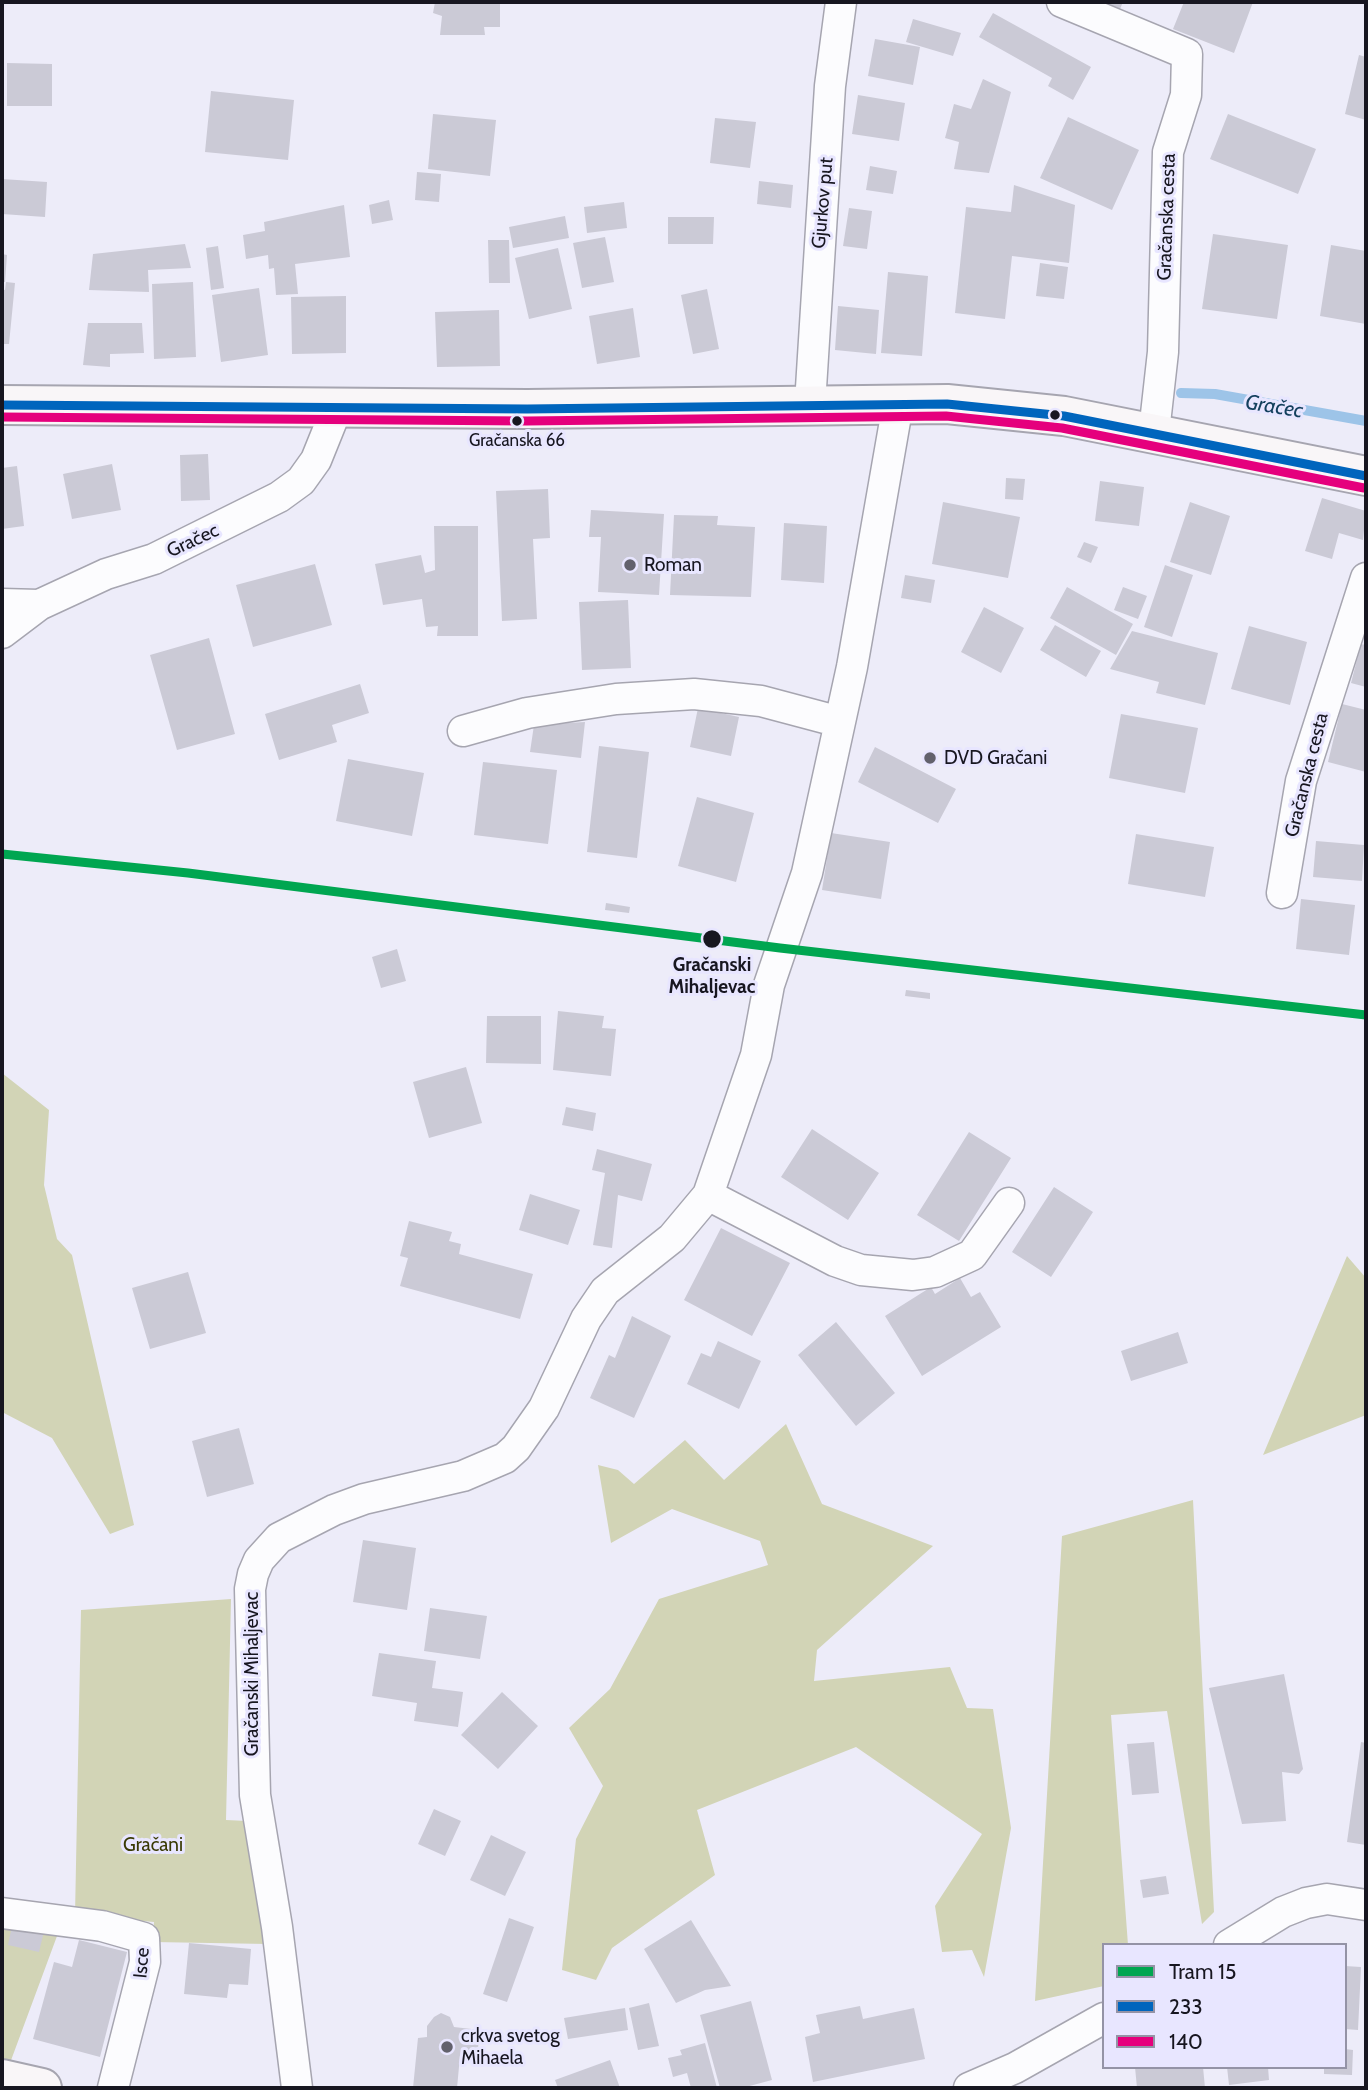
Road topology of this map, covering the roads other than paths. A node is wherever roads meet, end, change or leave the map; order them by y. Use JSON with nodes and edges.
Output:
{"nodes":[{"id":1,"x":841,"y":2,"type":"edge"},
{"id":2,"x":1062,"y":2,"type":"edge"},
{"id":3,"x":810,"y":404,"type":"junction"},
{"id":4,"x":898,"y":404,"type":"junction"},
{"id":5,"x":2,"y":405,"type":"edge"},
{"id":6,"x":337,"y":408,"type":"junction"},
{"id":7,"x":1154,"y":432,"type":"junction"},
{"id":8,"x":1366,"y":476,"type":"edge"},
{"id":9,"x":1366,"y":579,"type":"edge"},
{"id":10,"x":2,"y":604,"type":"edge"},
{"id":11,"x":39,"y":605,"type":"junction"},
{"id":12,"x":2,"y":633,"type":"edge"},
{"id":13,"x":840,"y":722,"type":"junction"},
{"id":14,"x":463,"y":731,"type":"dead end"},
{"id":15,"x":1282,"y":893,"type":"dead end"},
{"id":16,"x":708,"y":1195,"type":"junction"},
{"id":17,"x":1009,"y":1203,"type":"dead end"},
{"id":18,"x":1366,"y":1905,"type":"edge"},
{"id":19,"x":2,"y":1913,"type":"edge"},
{"id":20,"x":1231,"y":1943,"type":"edge"},
{"id":21,"x":1102,"y":2019,"type":"edge"},
{"id":22,"x":2,"y":2079,"type":"edge"},
{"id":23,"x":42,"y":2088,"type":"edge"},
{"id":24,"x":113,"y":2088,"type":"edge"},
{"id":25,"x":297,"y":2088,"type":"edge"},
{"id":26,"x":969,"y":2088,"type":"edge"}],
"edges":[{"from":1,"to":3,"type":"street","name":"Gjurkov put"},
{"from":2,"to":7,"type":"street","name":"Gračanska cesta"},
{"from":3,"to":4,"type":"main road"},
{"from":3,"to":6,"type":"main road"},
{"from":4,"to":7,"type":"main road"},
{"from":4,"to":13,"type":"street","name":"Gračanski Mihaljevac"},
{"from":5,"to":6,"type":"main road"},
{"from":6,"to":11,"type":"street","name":"Gračec"},
{"from":7,"to":8,"type":"main road"},
{"from":9,"to":15,"type":"street","name":"Gračanska cesta"},
{"from":10,"to":11,"type":"street","name":"Gračec"},
{"from":11,"to":12,"type":"street"},
{"from":13,"to":14,"type":"street"},
{"from":13,"to":16,"type":"street","name":"Gračanski Mihaljevac"},
{"from":16,"to":17,"type":"street"},
{"from":16,"to":25,"type":"street","name":"Gračanski Mihaljevac"},
{"from":18,"to":20,"type":"street"},
{"from":19,"to":24,"type":"street","name":"Isce"},
{"from":21,"to":26,"type":"street"},
{"from":22,"to":23,"type":"main road"}]}
